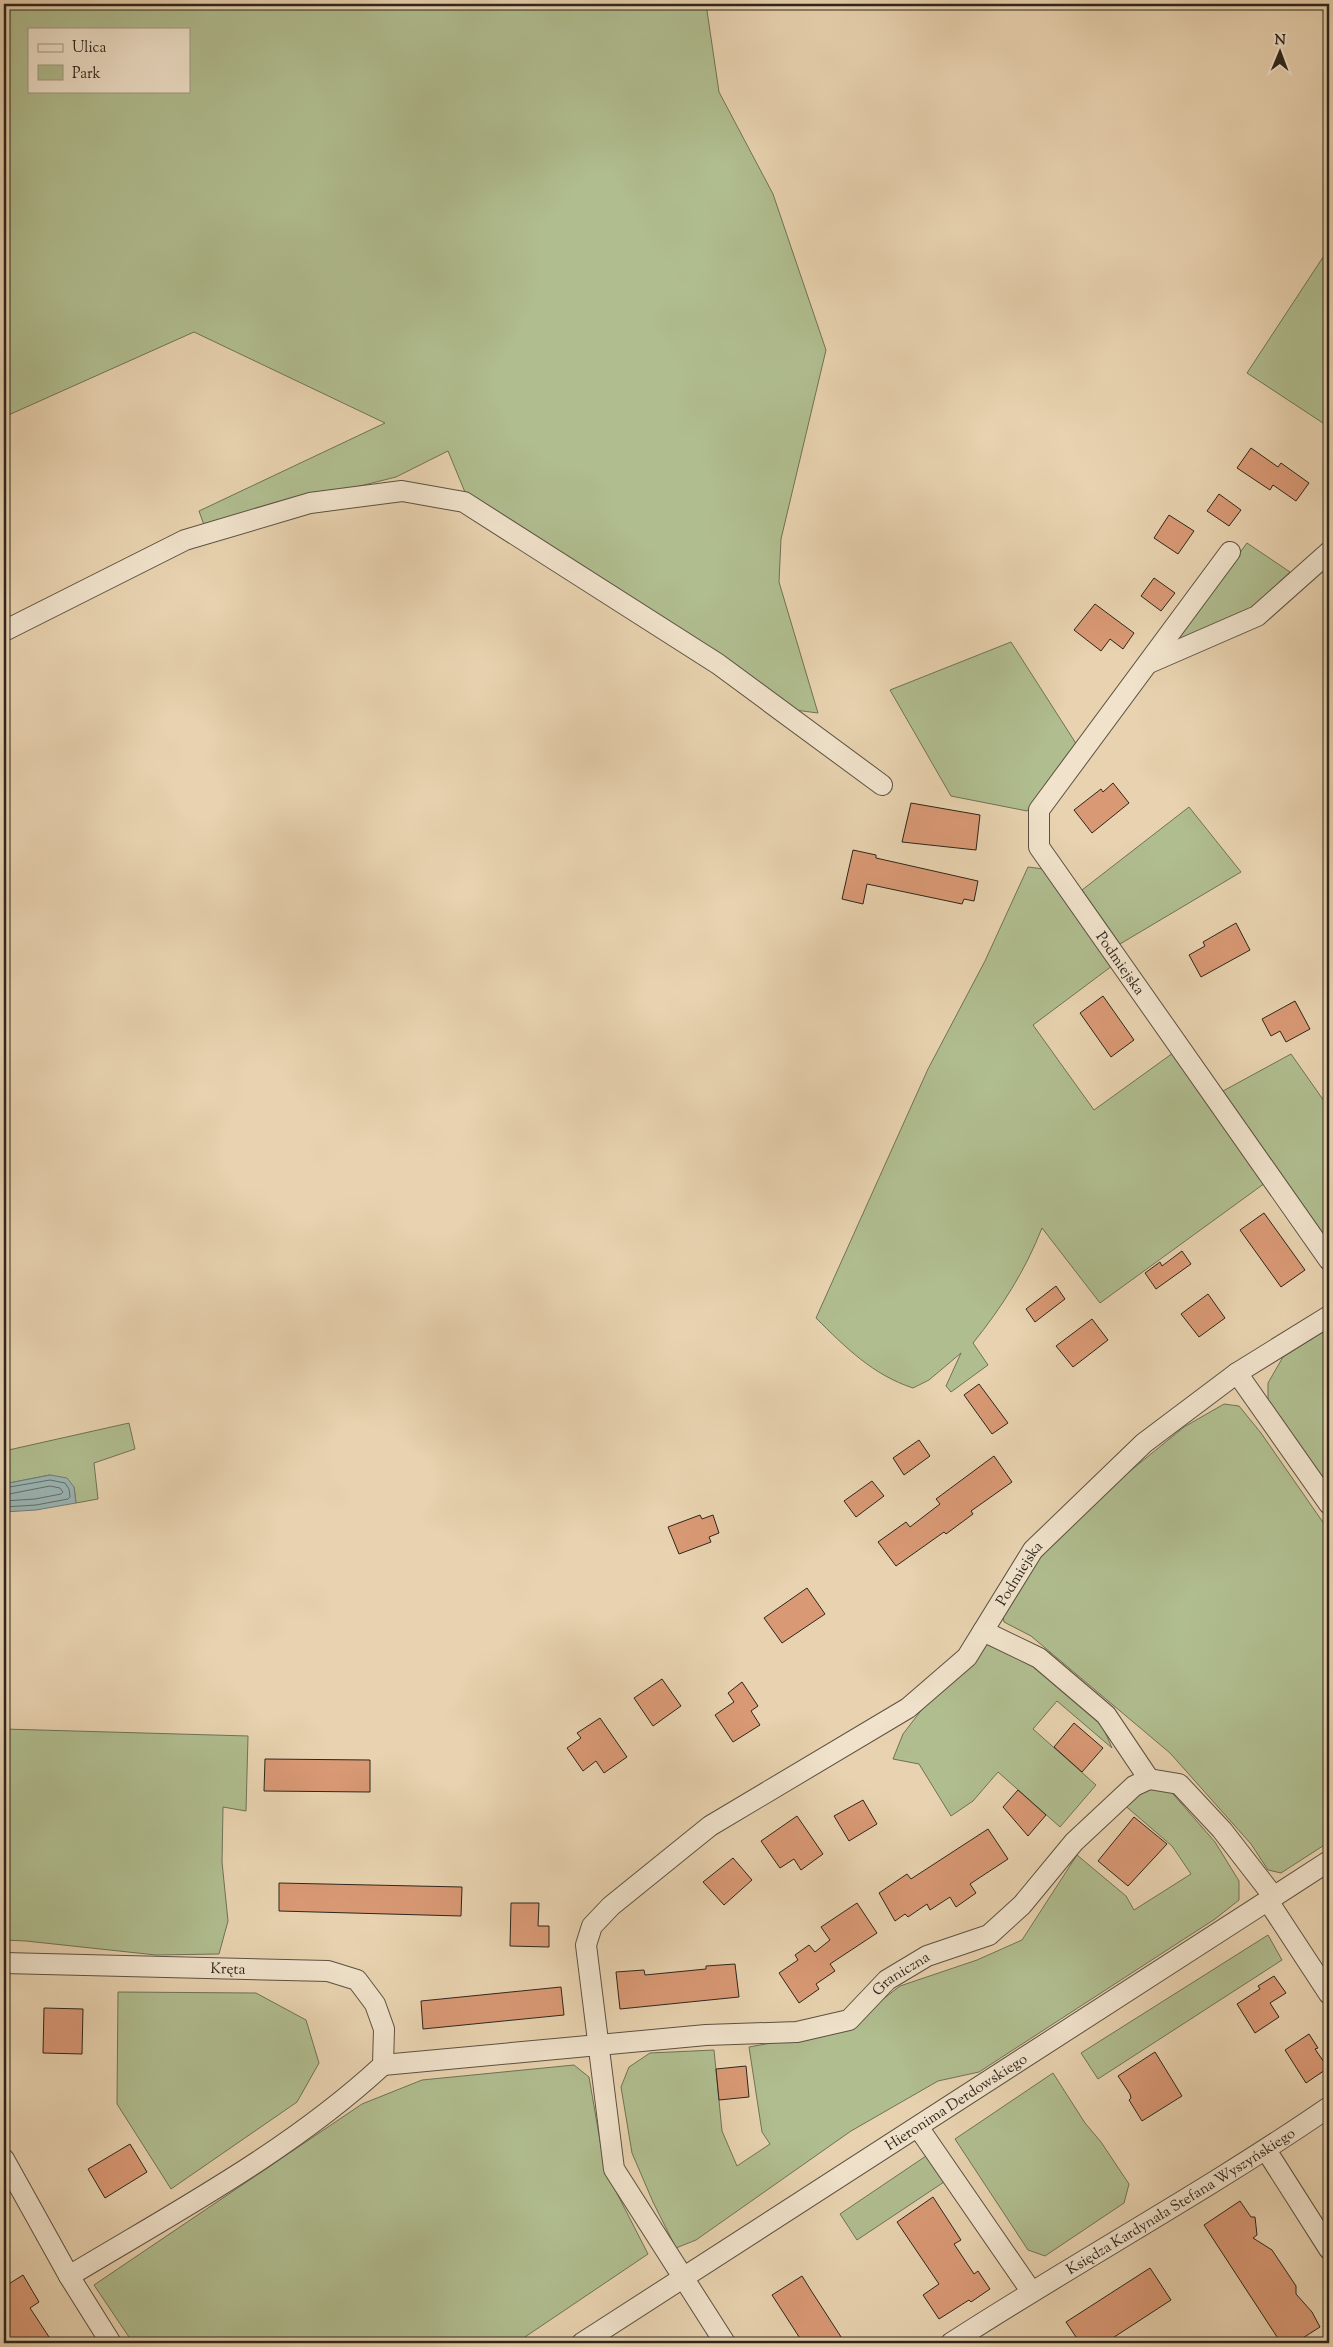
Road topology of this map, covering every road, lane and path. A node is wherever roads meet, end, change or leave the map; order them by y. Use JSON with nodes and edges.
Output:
{"nodes":[{"id":1,"x":1230,"y":552,"type":"dead end"},
{"id":2,"x":1329,"y":552,"type":"edge"},
{"id":3,"x":4,"y":631,"type":"edge"},
{"id":4,"x":1148,"y":664,"type":"junction"},
{"id":5,"x":882,"y":785,"type":"dead end"},
{"id":6,"x":1329,"y":1260,"type":"edge"},
{"id":7,"x":1329,"y":1316,"type":"edge"},
{"id":8,"x":1237,"y":1373,"type":"junction"},
{"id":9,"x":1329,"y":1504,"type":"edge"},
{"id":10,"x":983,"y":1631,"type":"junction"},
{"id":11,"x":1149,"y":1779,"type":"junction"},
{"id":12,"x":1329,"y":1861,"type":"edge"},
{"id":13,"x":1271,"y":1899,"type":"junction"},
{"id":14,"x":4,"y":1963,"type":"edge"},
{"id":15,"x":1329,"y":1994,"type":"edge"},
{"id":16,"x":598,"y":2046,"type":"junction"},
{"id":17,"x":383,"y":2066,"type":"junction"},
{"id":18,"x":1329,"y":2107,"type":"edge"},
{"id":19,"x":918,"y":2127,"type":"junction"},
{"id":20,"x":1266,"y":2150,"type":"junction"},
{"id":21,"x":4,"y":2159,"type":"edge"},
{"id":22,"x":1329,"y":2249,"type":"edge"},
{"id":23,"x":69,"y":2276,"type":"junction"},
{"id":24,"x":682,"y":2279,"type":"junction"},
{"id":25,"x":1031,"y":2291,"type":"junction"},
{"id":26,"x":111,"y":2343,"type":"edge"},
{"id":27,"x":582,"y":2343,"type":"edge"},
{"id":28,"x":725,"y":2343,"type":"edge"},
{"id":29,"x":951,"y":2343,"type":"edge"}],
"edges":[{"from":1,"to":4,"type":"street","name":"Podmiejska"},
{"from":2,"to":4,"type":"street","name":"Podmiejska"},
{"from":3,"to":5,"type":"street"},
{"from":4,"to":6,"type":"street","name":"Podmiejska"},
{"from":7,"to":8,"type":"street","name":"Podmiejska"},
{"from":8,"to":9,"type":"street"},
{"from":8,"to":10,"type":"street","name":"Podmiejska"},
{"from":10,"to":11,"type":"street"},
{"from":10,"to":16,"type":"street","name":"Podmiejska"},
{"from":11,"to":13,"type":"street"},
{"from":11,"to":16,"type":"street","name":"Graniczna"},
{"from":12,"to":13,"type":"street","name":"Hieronima Derdowskiego"},
{"from":13,"to":15,"type":"street"},
{"from":13,"to":19,"type":"street","name":"Hieronima Derdowskiego"},
{"from":14,"to":17,"type":"street","name":"Kręta"},
{"from":16,"to":17,"type":"street"},
{"from":16,"to":24,"type":"street"},
{"from":17,"to":23,"type":"street"},
{"from":18,"to":20,"type":"street","name":"Księdza Kardynała Stefana Wyszyńskiego"},
{"from":19,"to":24,"type":"street","name":"Hieronima Derdowskiego"},
{"from":19,"to":25,"type":"street"},
{"from":20,"to":22,"type":"street"},
{"from":20,"to":25,"type":"street","name":"Księdza Kardynała Stefana Wyszyńskiego"},
{"from":21,"to":23,"type":"street"},
{"from":23,"to":26,"type":"street"},
{"from":24,"to":27,"type":"street","name":"Hieronima Derdowskiego"},
{"from":24,"to":28,"type":"street"},
{"from":25,"to":29,"type":"street","name":"Księdza Kardynała Stefana Wyszyńskiego"}]}
